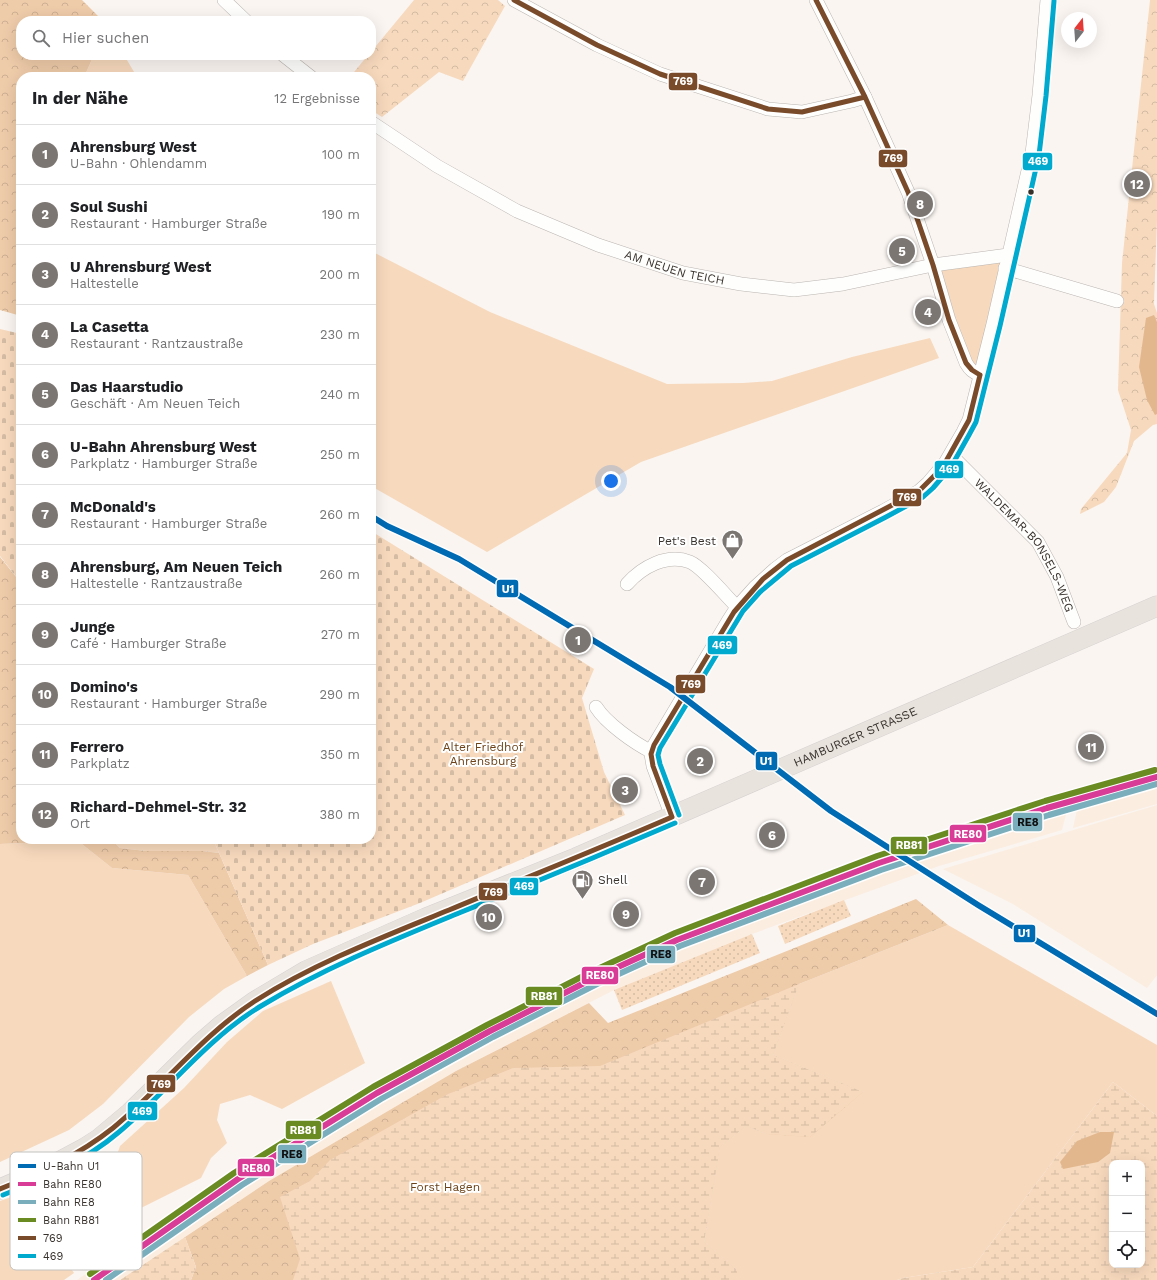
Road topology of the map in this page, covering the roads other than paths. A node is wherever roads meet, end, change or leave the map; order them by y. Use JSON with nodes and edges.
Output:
{"nodes":[{"id":1,"x":224,"y":0,"type":"edge"},
{"id":2,"x":514,"y":0,"type":"edge"},
{"id":3,"x":816,"y":0,"type":"edge"},
{"id":4,"x":1047,"y":0,"type":"edge"},
{"id":5,"x":241,"y":16,"type":"edge"},
{"id":6,"x":289,"y":60,"type":"edge"},
{"id":7,"x":305,"y":72,"type":"edge"},
{"id":8,"x":865,"y":97,"type":"junction"},
{"id":9,"x":376,"y":125,"type":"edge"},
{"id":10,"x":1008,"y":255,"type":"junction"},
{"id":11,"x":933,"y":265,"type":"junction"},
{"id":12,"x":1005,"y":268,"type":"junction"},
{"id":13,"x":1117,"y":301,"type":"dead end"},
{"id":14,"x":980,"y":375,"type":"junction"},
{"id":15,"x":951,"y":455,"type":"junction"},
{"id":16,"x":627,"y":584,"type":"dead end"},
{"id":17,"x":1157,"y":606,"type":"edge"},
{"id":18,"x":737,"y":607,"type":"junction"},
{"id":19,"x":1074,"y":622,"type":"dead end"},
{"id":20,"x":596,"y":707,"type":"dead end"},
{"id":21,"x":652,"y":752,"type":"junction"},
{"id":22,"x":672,"y":817,"type":"junction"},
{"id":23,"x":78,"y":1152,"type":"edge"},
{"id":24,"x":10,"y":1185,"type":"edge"},
{"id":25,"x":0,"y":1189,"type":"edge"}],
"edges":[{"from":1,"to":5,"type":"street"},
{"from":2,"to":8,"type":"street"},
{"from":3,"to":8,"type":"street"},
{"from":4,"to":10,"type":"street"},
{"from":6,"to":7,"type":"street"},
{"from":8,"to":11,"type":"street"},
{"from":9,"to":11,"type":"street","name":"AM NEUEN TEICH"},
{"from":10,"to":11,"type":"street","name":"AM NEUEN TEICH"},
{"from":10,"to":12,"type":"street"},
{"from":11,"to":14,"type":"street"},
{"from":12,"to":13,"type":"street"},
{"from":12,"to":14,"type":"street"},
{"from":14,"to":15,"type":"street"},
{"from":15,"to":18,"type":"street"},
{"from":15,"to":19,"type":"street","name":"WALDEMAR-BONSELS-WEG"},
{"from":16,"to":18,"type":"street"},
{"from":17,"to":22,"type":"main road","name":"HAMBURGER STRASSE"},
{"from":18,"to":21,"type":"street"},
{"from":20,"to":21,"type":"street"},
{"from":21,"to":22,"type":"street"},
{"from":22,"to":23,"type":"main road","name":"HAMBURGER STRASSE"},
{"from":24,"to":25,"type":"main road","name":"HAMBURGER STRASSE"}]}
